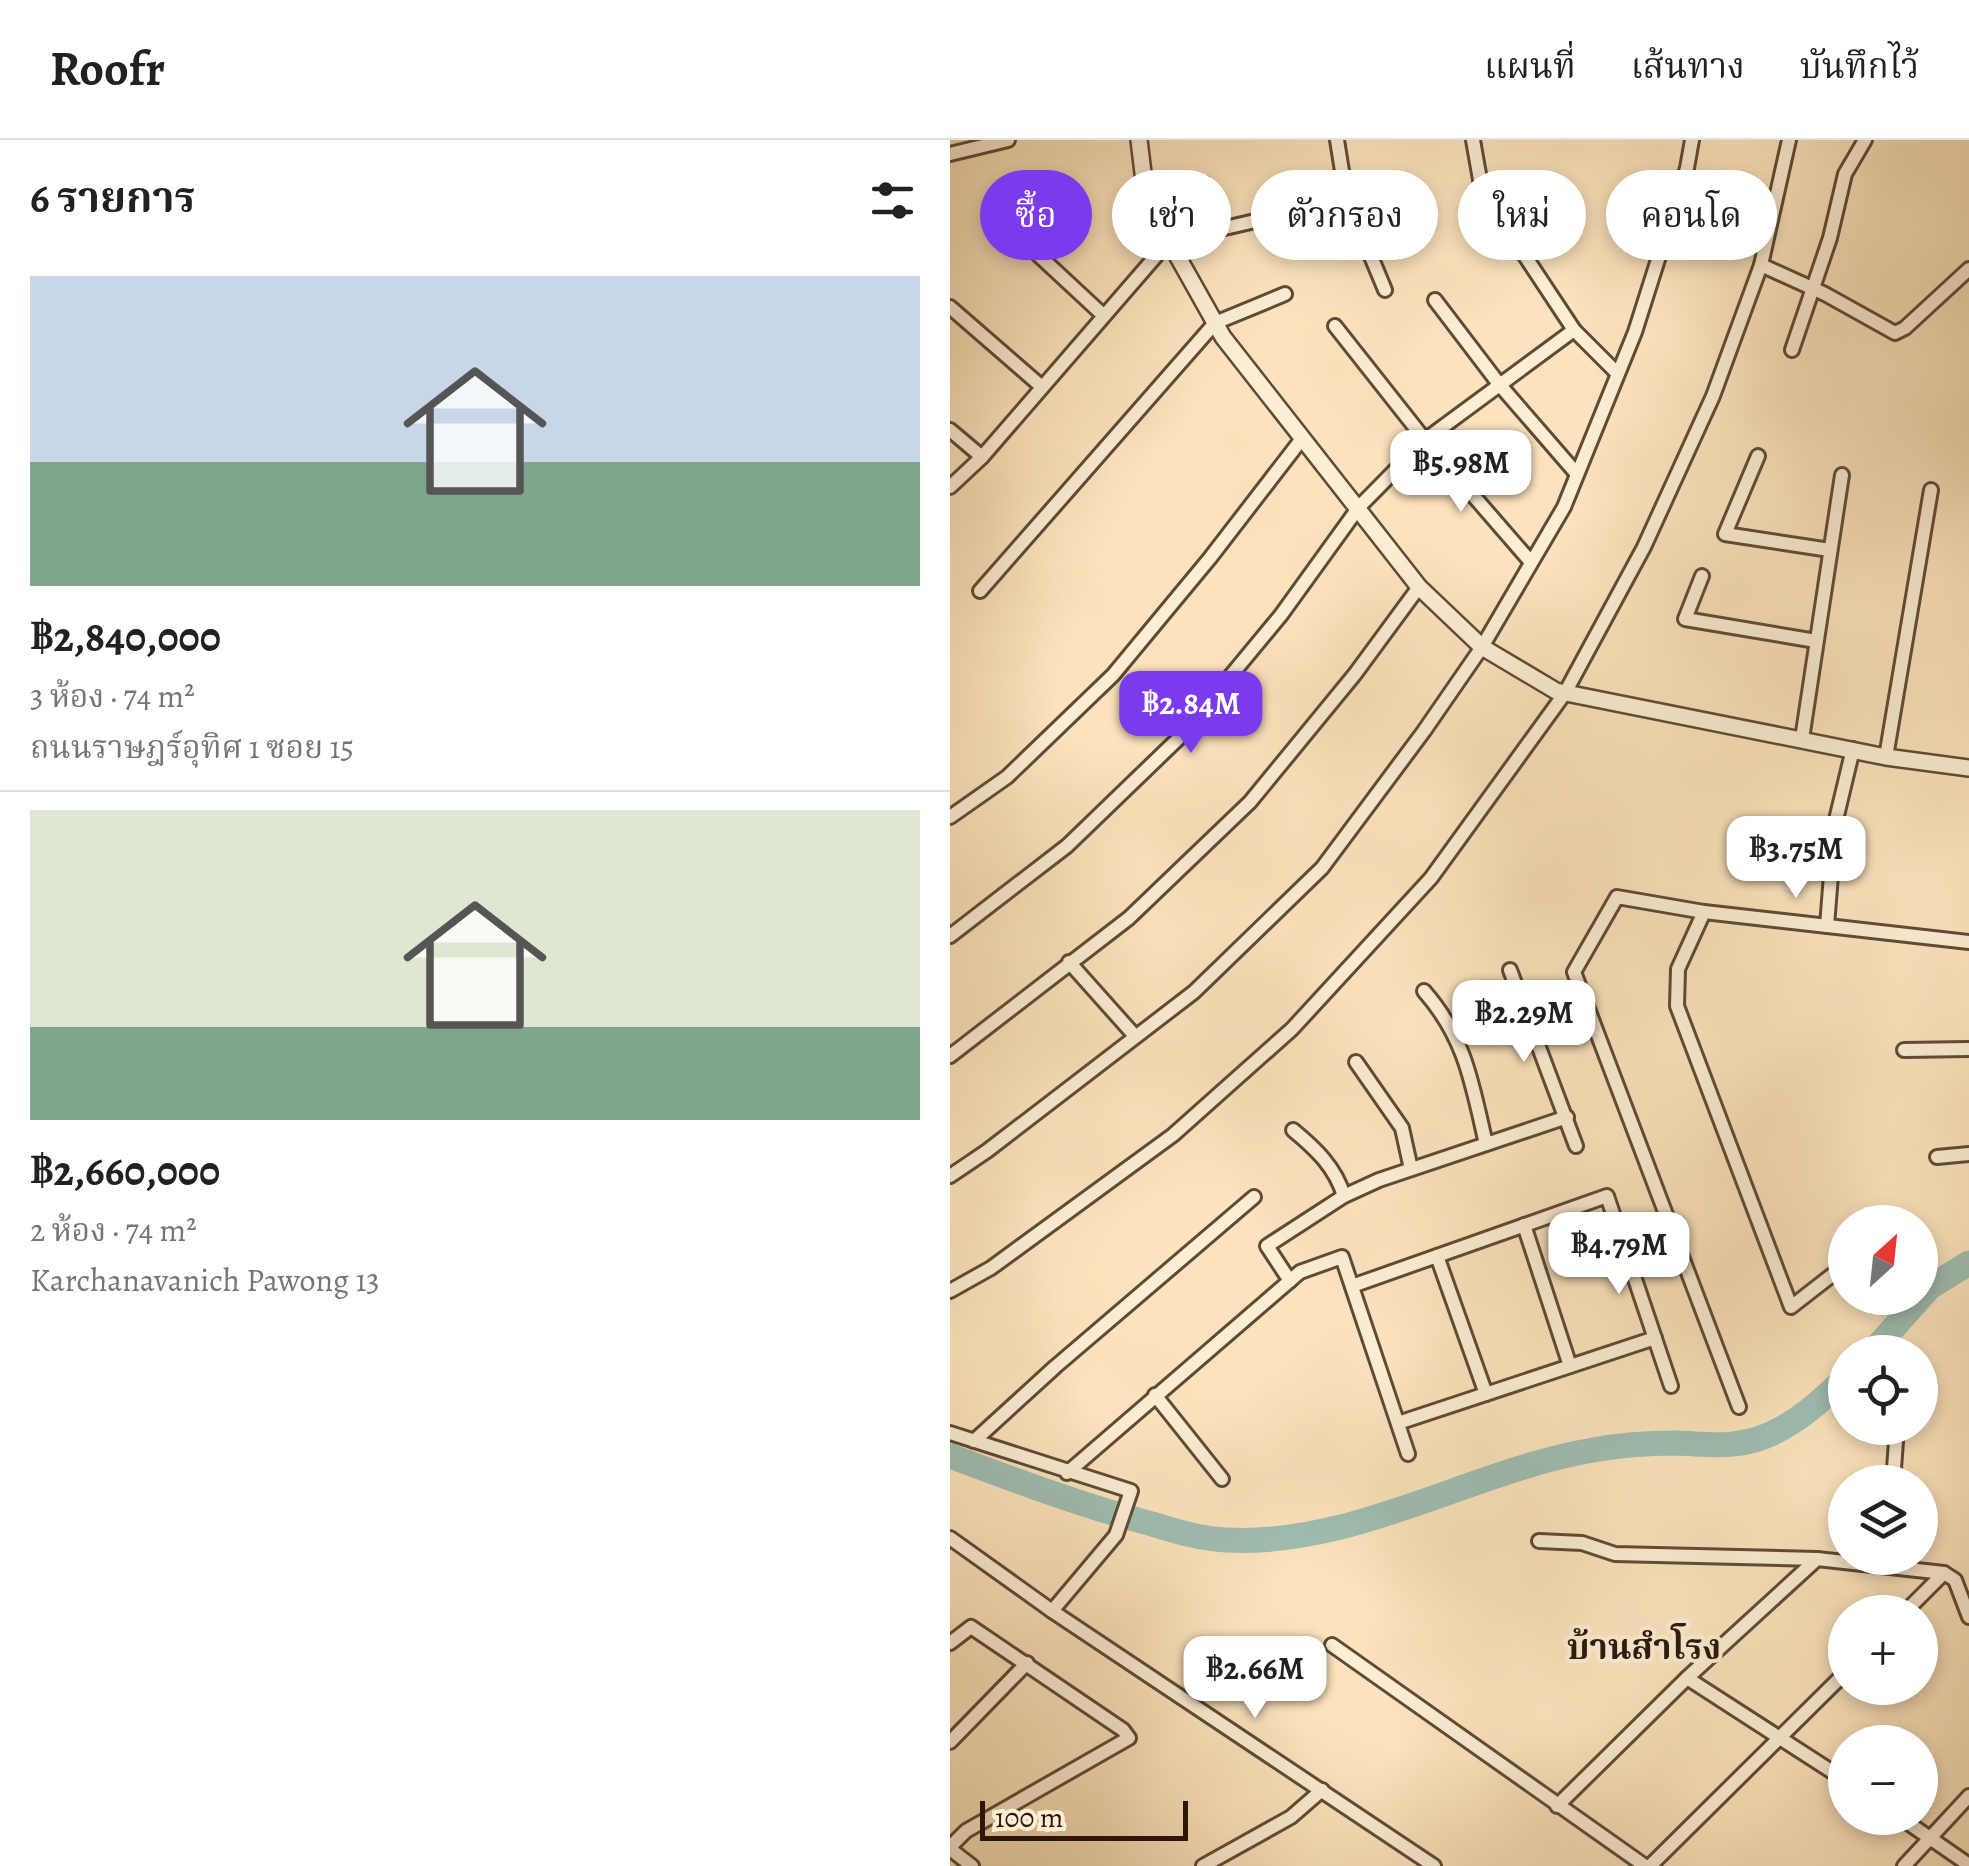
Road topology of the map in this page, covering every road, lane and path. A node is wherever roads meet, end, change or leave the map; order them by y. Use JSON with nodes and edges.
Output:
{"nodes":[{"id":1,"x":1008,"y":140,"type":"edge"},
{"id":2,"x":1139,"y":140,"type":"edge"},
{"id":3,"x":1337,"y":140,"type":"edge"},
{"id":4,"x":1473,"y":140,"type":"edge"},
{"id":5,"x":1692,"y":140,"type":"edge"},
{"id":6,"x":1789,"y":140,"type":"edge"},
{"id":7,"x":1865,"y":140,"type":"edge"},
{"id":8,"x":950,"y":154,"type":"edge"},
{"id":9,"x":1143,"y":170,"type":"edge"},
{"id":10,"x":1043,"y":260,"type":"edge"},
{"id":11,"x":1152,"y":260,"type":"edge"},
{"id":12,"x":1180,"y":260,"type":"edge"},
{"id":13,"x":1760,"y":265,"type":"junction"},
{"id":14,"x":1969,"y":269,"type":"edge"},
{"id":15,"x":1812,"y":288,"type":"junction"},
{"id":16,"x":1385,"y":290,"type":"dead end"},
{"id":17,"x":1285,"y":294,"type":"dead end"},
{"id":18,"x":1435,"y":300,"type":"dead end"},
{"id":19,"x":950,"y":306,"type":"edge"},
{"id":20,"x":1103,"y":316,"type":"junction"},
{"id":21,"x":1215,"y":323,"type":"junction"},
{"id":22,"x":1336,"y":326,"type":"dead end"},
{"id":23,"x":1574,"y":330,"type":"junction"},
{"id":24,"x":1792,"y":350,"type":"dead end"},
{"id":25,"x":1617,"y":373,"type":"junction"},
{"id":26,"x":1499,"y":384,"type":"junction"},
{"id":27,"x":1042,"y":387,"type":"junction"},
{"id":28,"x":950,"y":430,"type":"edge"},
{"id":29,"x":1302,"y":440,"type":"junction"},
{"id":30,"x":1425,"y":440,"type":"junction"},
{"id":31,"x":1758,"y":456,"type":"dead end"},
{"id":32,"x":982,"y":457,"type":"junction"},
{"id":33,"x":1576,"y":473,"type":"junction"},
{"id":34,"x":1842,"y":475,"type":"dead end"},
{"id":35,"x":950,"y":487,"type":"edge"},
{"id":36,"x":1931,"y":490,"type":"dead end"},
{"id":37,"x":1359,"y":507,"type":"junction"},
{"id":38,"x":1830,"y":550,"type":"junction"},
{"id":39,"x":1530,"y":561,"type":"junction"},
{"id":40,"x":1702,"y":576,"type":"dead end"},
{"id":41,"x":1419,"y":587,"type":"junction"},
{"id":42,"x":980,"y":591,"type":"dead end"},
{"id":43,"x":1816,"y":641,"type":"junction"},
{"id":44,"x":1482,"y":647,"type":"junction"},
{"id":45,"x":1565,"y":693,"type":"junction"},
{"id":46,"x":1802,"y":739,"type":"junction"},
{"id":47,"x":1853,"y":749,"type":"junction"},
{"id":48,"x":1886,"y":757,"type":"junction"},
{"id":49,"x":1969,"y":768,"type":"edge"},
{"id":50,"x":950,"y":818,"type":"edge"},
{"id":51,"x":1704,"y":912,"type":"junction"},
{"id":52,"x":1827,"y":926,"type":"junction"},
{"id":53,"x":950,"y":936,"type":"edge"},
{"id":54,"x":1969,"y":942,"type":"edge"},
{"id":55,"x":1069,"y":962,"type":"junction"},
{"id":56,"x":1510,"y":970,"type":"dead end"},
{"id":57,"x":1424,"y":991,"type":"dead end"},
{"id":58,"x":1135,"y":1036,"type":"junction"},
{"id":59,"x":1969,"y":1048,"type":"edge"},
{"id":60,"x":1904,"y":1050,"type":"dead end"},
{"id":61,"x":950,"y":1056,"type":"edge"},
{"id":62,"x":1356,"y":1062,"type":"dead end"},
{"id":63,"x":1567,"y":1117,"type":"junction"},
{"id":64,"x":1293,"y":1130,"type":"dead end"},
{"id":65,"x":1486,"y":1144,"type":"junction"},
{"id":66,"x":1576,"y":1146,"type":"dead end"},
{"id":67,"x":1969,"y":1154,"type":"edge"},
{"id":68,"x":1937,"y":1157,"type":"dead end"},
{"id":69,"x":1411,"y":1169,"type":"junction"},
{"id":70,"x":950,"y":1176,"type":"edge"},
{"id":71,"x":1344,"y":1196,"type":"junction"},
{"id":72,"x":1254,"y":1197,"type":"dead end"},
{"id":73,"x":1524,"y":1225,"type":"junction"},
{"id":74,"x":1437,"y":1256,"type":"junction"},
{"id":75,"x":1828,"y":1279,"type":"edge"},
{"id":76,"x":1290,"y":1281,"type":"junction"},
{"id":77,"x":1352,"y":1286,"type":"junction"},
{"id":78,"x":950,"y":1291,"type":"edge"},
{"id":79,"x":1655,"y":1338,"type":"junction"},
{"id":80,"x":1570,"y":1366,"type":"junction"},
{"id":81,"x":1671,"y":1386,"type":"dead end"},
{"id":82,"x":1486,"y":1394,"type":"junction"},
{"id":83,"x":1155,"y":1395,"type":"junction"},
{"id":84,"x":1739,"y":1407,"type":"dead end"},
{"id":85,"x":1398,"y":1424,"type":"junction"},
{"id":86,"x":950,"y":1433,"type":"edge"},
{"id":87,"x":974,"y":1442,"type":"junction"},
{"id":88,"x":1408,"y":1454,"type":"dead end"},
{"id":89,"x":1067,"y":1473,"type":"junction"},
{"id":90,"x":1222,"y":1480,"type":"dead end"},
{"id":91,"x":950,"y":1538,"type":"edge"},
{"id":92,"x":1539,"y":1541,"type":"dead end"},
{"id":93,"x":1817,"y":1559,"type":"junction"},
{"id":94,"x":1828,"y":1559,"type":"edge"},
{"id":95,"x":1938,"y":1572,"type":"edge"},
{"id":96,"x":1944,"y":1573,"type":"junction"},
{"id":97,"x":1964,"y":1585,"type":"edge"},
{"id":98,"x":1922,"y":1595,"type":"edge"},
{"id":99,"x":1052,"y":1611,"type":"junction"},
{"id":100,"x":1969,"y":1616,"type":"edge"},
{"id":101,"x":950,"y":1643,"type":"edge"},
{"id":102,"x":1332,"y":1645,"type":"dead end"},
{"id":103,"x":1027,"y":1662,"type":"junction"},
{"id":104,"x":1687,"y":1678,"type":"junction"},
{"id":105,"x":1828,"y":1690,"type":"edge"},
{"id":106,"x":1781,"y":1737,"type":"junction"},
{"id":107,"x":950,"y":1742,"type":"edge"},
{"id":108,"x":1828,"y":1769,"type":"edge"},
{"id":109,"x":1322,"y":1790,"type":"junction"},
{"id":110,"x":1969,"y":1796,"type":"edge"},
{"id":111,"x":1557,"y":1806,"type":"junction"},
{"id":112,"x":1929,"y":1836,"type":"junction"},
{"id":113,"x":950,"y":1848,"type":"edge"},
{"id":114,"x":1969,"y":1865,"type":"edge"},
{"id":115,"x":972,"y":1866,"type":"edge"},
{"id":116,"x":1204,"y":1866,"type":"edge"},
{"id":117,"x":1434,"y":1866,"type":"edge"},
{"id":118,"x":1648,"y":1866,"type":"edge"},
{"id":119,"x":1904,"y":1866,"type":"edge"}],
"edges":[{"from":1,"to":8,"type":"street"},
{"from":2,"to":9,"type":"street"},
{"from":3,"to":16,"type":"street"},
{"from":4,"to":23,"type":"street"},
{"from":5,"to":25,"type":"street"},
{"from":6,"to":13,"type":"street"},
{"from":7,"to":15,"type":"street"},
{"from":10,"to":20,"type":"street"},
{"from":11,"to":20,"type":"street"},
{"from":12,"to":21,"type":"street"},
{"from":13,"to":15,"type":"street"},
{"from":13,"to":45,"type":"street"},
{"from":14,"to":15,"type":"street"},
{"from":15,"to":24,"type":"street"},
{"from":17,"to":21,"type":"street"},
{"from":18,"to":26,"type":"street"},
{"from":19,"to":27,"type":"street"},
{"from":20,"to":27,"type":"street"},
{"from":21,"to":29,"type":"street"},
{"from":21,"to":42,"type":"street"},
{"from":22,"to":30,"type":"street"},
{"from":23,"to":25,"type":"street"},
{"from":23,"to":26,"type":"street"},
{"from":25,"to":33,"type":"street"},
{"from":26,"to":30,"type":"street"},
{"from":26,"to":33,"type":"street"},
{"from":27,"to":32,"type":"street"},
{"from":28,"to":32,"type":"street"},
{"from":29,"to":37,"type":"street"},
{"from":29,"to":50,"type":"street"},
{"from":30,"to":37,"type":"street"},
{"from":30,"to":39,"type":"street"},
{"from":31,"to":38,"type":"street"},
{"from":32,"to":35,"type":"street"},
{"from":33,"to":39,"type":"street"},
{"from":34,"to":38,"type":"street"},
{"from":36,"to":48,"type":"street"},
{"from":37,"to":41,"type":"street"},
{"from":37,"to":53,"type":"street"},
{"from":38,"to":43,"type":"street"},
{"from":39,"to":44,"type":"street"},
{"from":40,"to":43,"type":"street"},
{"from":41,"to":44,"type":"street"},
{"from":41,"to":55,"type":"street"},
{"from":43,"to":46,"type":"street"},
{"from":44,"to":45,"type":"street"},
{"from":44,"to":58,"type":"street"},
{"from":45,"to":46,"type":"street"},
{"from":45,"to":78,"type":"street"},
{"from":46,"to":47,"type":"street"},
{"from":47,"to":48,"type":"street"},
{"from":47,"to":52,"type":"street"},
{"from":48,"to":49,"type":"street"},
{"from":51,"to":52,"type":"street"},
{"from":51,"to":75,"type":"street"},
{"from":51,"to":84,"type":"street"},
{"from":52,"to":54,"type":"street"},
{"from":55,"to":58,"type":"street"},
{"from":55,"to":61,"type":"street"},
{"from":56,"to":63,"type":"street"},
{"from":57,"to":65,"type":"street"},
{"from":58,"to":70,"type":"street"},
{"from":59,"to":60,"type":"street"},
{"from":62,"to":69,"type":"street"},
{"from":63,"to":65,"type":"street"},
{"from":63,"to":66,"type":"street"},
{"from":64,"to":71,"type":"street"},
{"from":65,"to":69,"type":"street"},
{"from":67,"to":68,"type":"street"},
{"from":69,"to":71,"type":"street"},
{"from":71,"to":76,"type":"street"},
{"from":72,"to":87,"type":"street"},
{"from":73,"to":74,"type":"street"},
{"from":73,"to":79,"type":"street"},
{"from":73,"to":80,"type":"street"},
{"from":74,"to":77,"type":"street"},
{"from":74,"to":82,"type":"street"},
{"from":76,"to":77,"type":"street"},
{"from":76,"to":83,"type":"street"},
{"from":77,"to":85,"type":"street"},
{"from":79,"to":80,"type":"street"},
{"from":79,"to":81,"type":"street"},
{"from":80,"to":82,"type":"street"},
{"from":82,"to":85,"type":"street"},
{"from":83,"to":89,"type":"street"},
{"from":83,"to":90,"type":"street"},
{"from":85,"to":88,"type":"street"},
{"from":86,"to":87,"type":"street"},
{"from":87,"to":89,"type":"street"},
{"from":89,"to":99,"type":"street"},
{"from":91,"to":99,"type":"street"},
{"from":92,"to":93,"type":"street"},
{"from":93,"to":94,"type":"street"},
{"from":93,"to":104,"type":"street"},
{"from":95,"to":96,"type":"street"},
{"from":96,"to":97,"type":"street"},
{"from":96,"to":98,"type":"street"},
{"from":97,"to":100,"type":"street"},
{"from":99,"to":109,"type":"street"},
{"from":101,"to":103,"type":"street"},
{"from":102,"to":111,"type":"street"},
{"from":103,"to":107,"type":"street"},
{"from":103,"to":113,"type":"street"},
{"from":104,"to":106,"type":"street"},
{"from":104,"to":111,"type":"street"},
{"from":105,"to":106,"type":"street"},
{"from":106,"to":108,"type":"street"},
{"from":106,"to":118,"type":"street"},
{"from":109,"to":116,"type":"street"},
{"from":109,"to":117,"type":"street"},
{"from":110,"to":112,"type":"street"},
{"from":111,"to":118,"type":"street"},
{"from":112,"to":114,"type":"street"},
{"from":112,"to":119,"type":"street"},
{"from":113,"to":115,"type":"street"}]}
